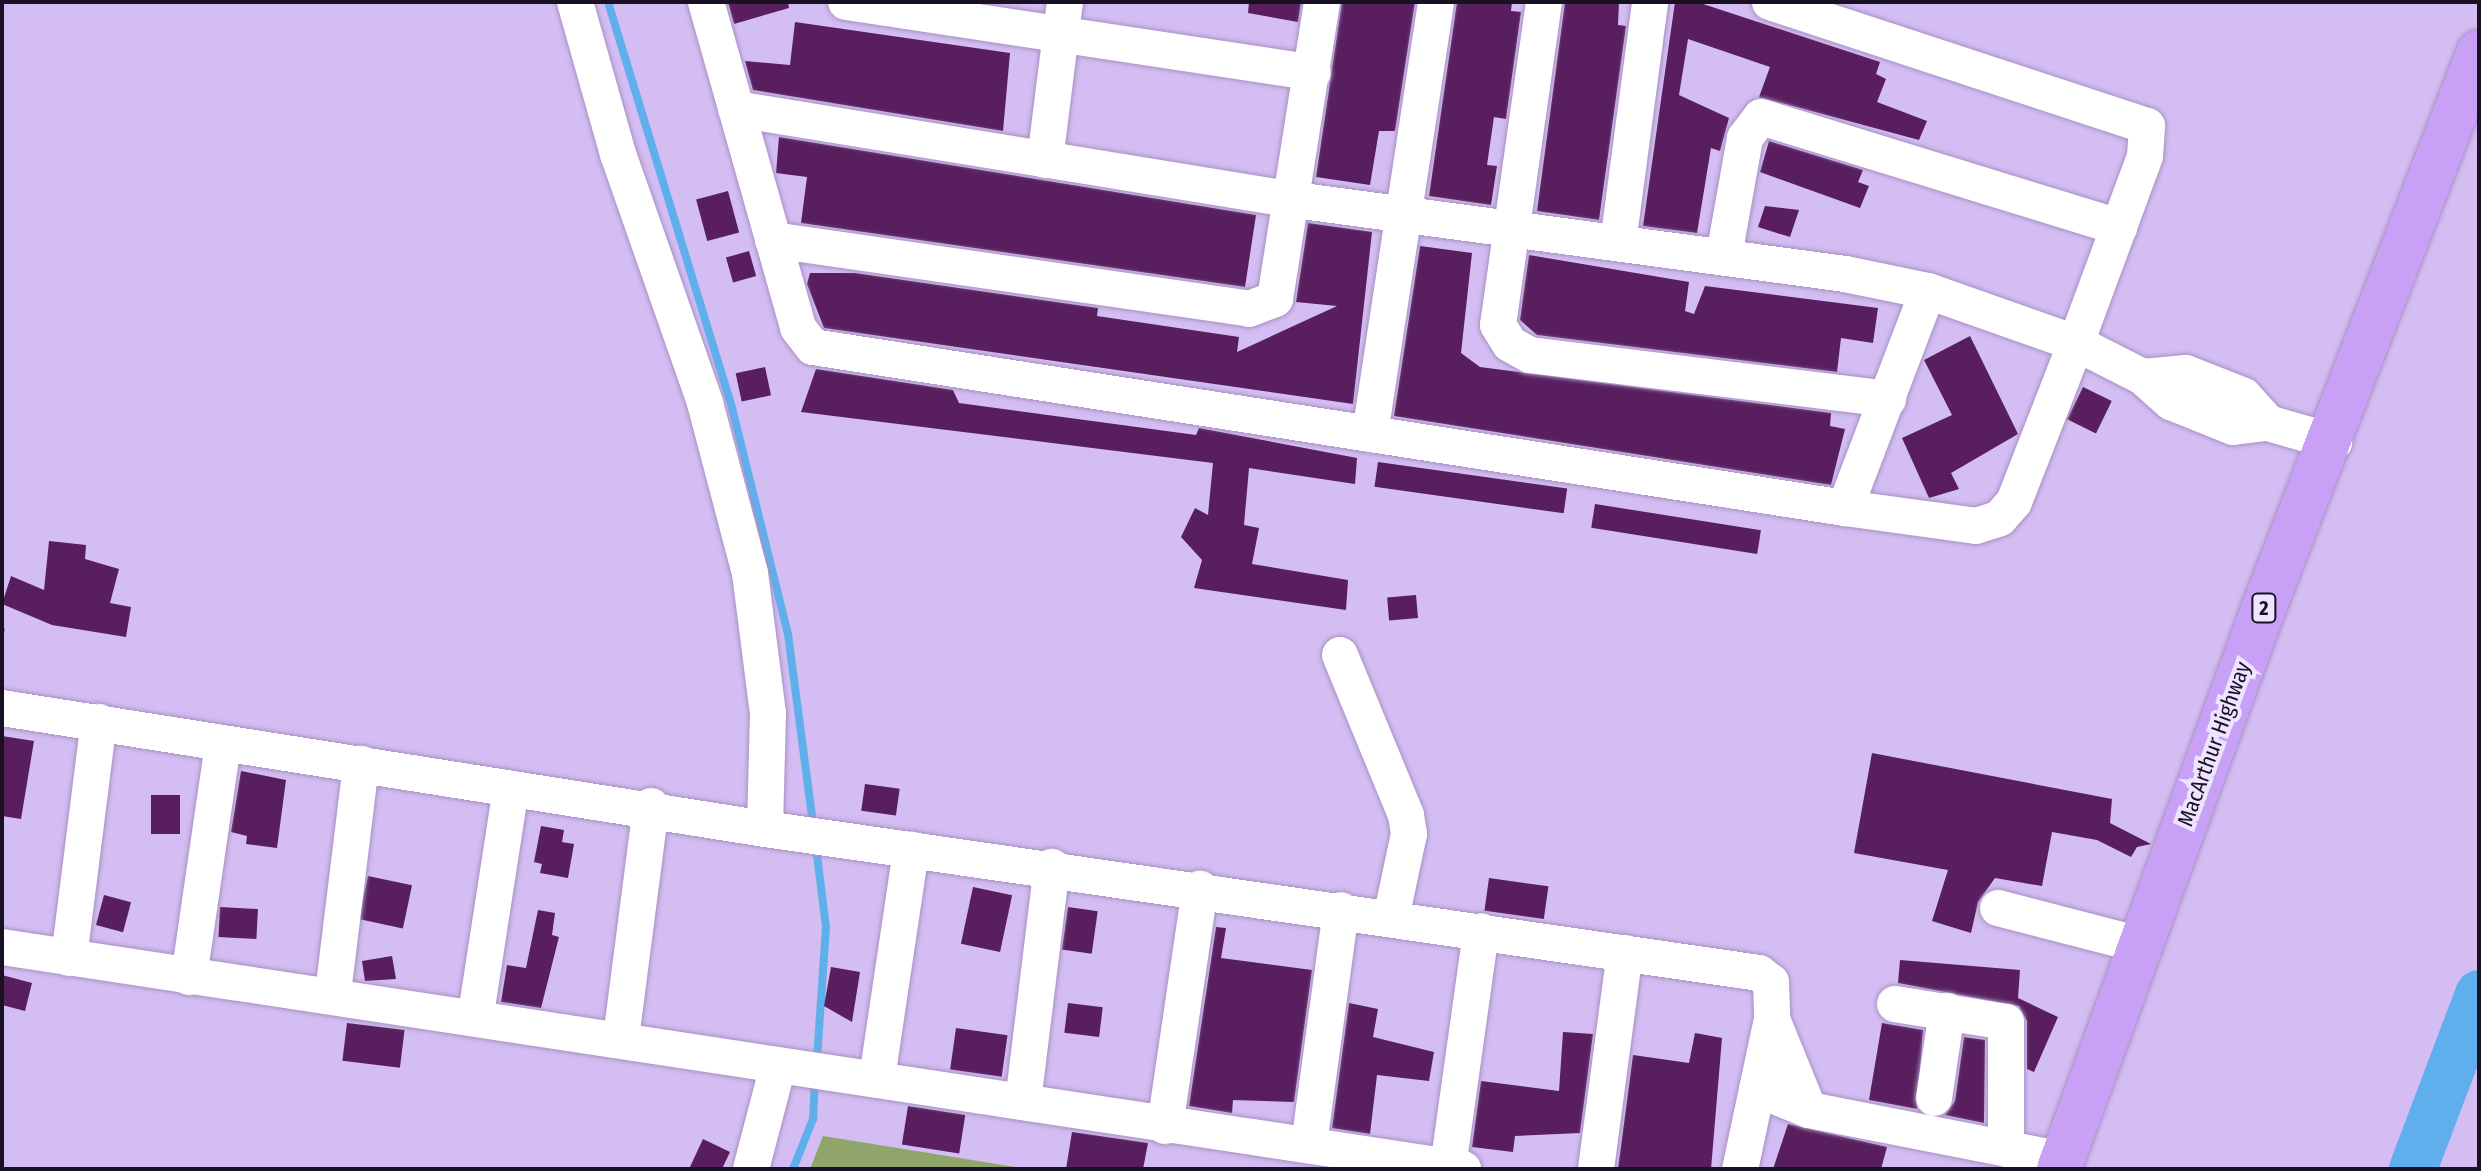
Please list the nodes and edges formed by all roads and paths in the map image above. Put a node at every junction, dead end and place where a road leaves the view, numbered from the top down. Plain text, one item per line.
1 (575, 2) edge
2 (706, 2) edge
3 (847, 2) edge
4 (1322, 2) edge
5 (1436, 2) edge
6 (1544, 2) edge
7 (1650, 2) edge
8 (1770, 2) edge
9 (954, 11) edge
10 (1062, 19) edge
11 (2479, 52) edge
12 (1313, 73) junction
13 (736, 109) junction
14 (1045, 160) junction
15 (1295, 200) junction
16 (1404, 215) junction
17 (2119, 227) junction
18 (1510, 229) junction
19 (773, 240) junction
20 (1618, 243) junction
21 (1724, 256) junction
22 (1928, 291) junction
23 (2076, 343) junction
24 (1888, 399) junction
25 (1370, 434) junction
26 (2334, 442) junction
27 (1845, 508) junction
28 (1340, 655) dead end
29 (2, 708) edge
30 (99, 722) junction
31 (223, 743) junction
32 (361, 764) junction
33 (511, 789) junction
34 (651, 806) junction
35 (765, 829) junction
36 (911, 850) junction
37 (1052, 867) junction
38 (1200, 889) junction
39 (1998, 908) dead end
40 (1341, 910) junction
41 (1391, 918) junction
42 (1481, 931) junction
43 (2141, 945) junction
44 (2, 947) edge
45 (1625, 953) junction
46 (69, 958) junction
47 (189, 977) junction
48 (333, 993) junction
49 (1895, 1004) dead end
50 (1947, 1011) junction
51 (476, 1014) junction
52 (1772, 1019) junction
53 (621, 1038) junction
54 (778, 1066) junction
55 (877, 1078) junction
56 (1757, 1089) junction
57 (1934, 1098) dead end
58 (1023, 1102) junction
59 (1809, 1110) junction
60 (1165, 1126) junction
61 (1309, 1144) junction
62 (2006, 1149) junction
63 (2061, 1164) edge
64 (1455, 1168) edge
65 (751, 1169) edge
66 (1596, 1169) edge
67 (1740, 1169) edge

1 - 35 street
2 - 13 street
3 - 9 street
4 - 12 street
5 - 16 street
6 - 18 street
7 - 20 street
8 - 17 street
9 - 10 street
10 - 12 street
10 - 14 street
11 - 26 highway, MacArthur Highway / 2
12 - 15 street
13 - 14 street
13 - 19 street
14 - 15 street
15 - 16 street
15 - 19 street
16 - 18 street
16 - 25 street
17 - 21 street
17 - 23 street
18 - 20 street
18 - 24 street
19 - 25 street
20 - 21 street
21 - 22 street
22 - 23 street
22 - 24 street
23 - 26 street
23 - 27 street
24 - 27 street
25 - 27 street
26 - 43 highway, MacArthur Highway / 2
28 - 41 street
29 - 30 street
30 - 31 street
30 - 46 street
31 - 32 street
31 - 47 street
32 - 33 street
32 - 48 street
33 - 34 street
33 - 51 street
34 - 35 street
34 - 53 street
35 - 36 street
36 - 37 street
36 - 55 street
37 - 38 street
37 - 58 street
38 - 40 street
38 - 60 street
39 - 43 street
40 - 41 street
40 - 61 street
41 - 42 street
42 - 45 street
42 - 64 street
43 - 63 highway, MacArthur Highway / 2
44 - 46 street
45 - 52 street
45 - 66 street
46 - 47 street
47 - 48 street
48 - 51 street
49 - 50 street
50 - 57 street
50 - 62 street
51 - 53 street
52 - 56 street
52 - 59 street
53 - 54 street
54 - 55 street
54 - 65 street
55 - 58 street
56 - 59 street
56 - 67 street
58 - 60 street
59 - 62 street
60 - 61 street
61 - 64 street
62 - 63 street

